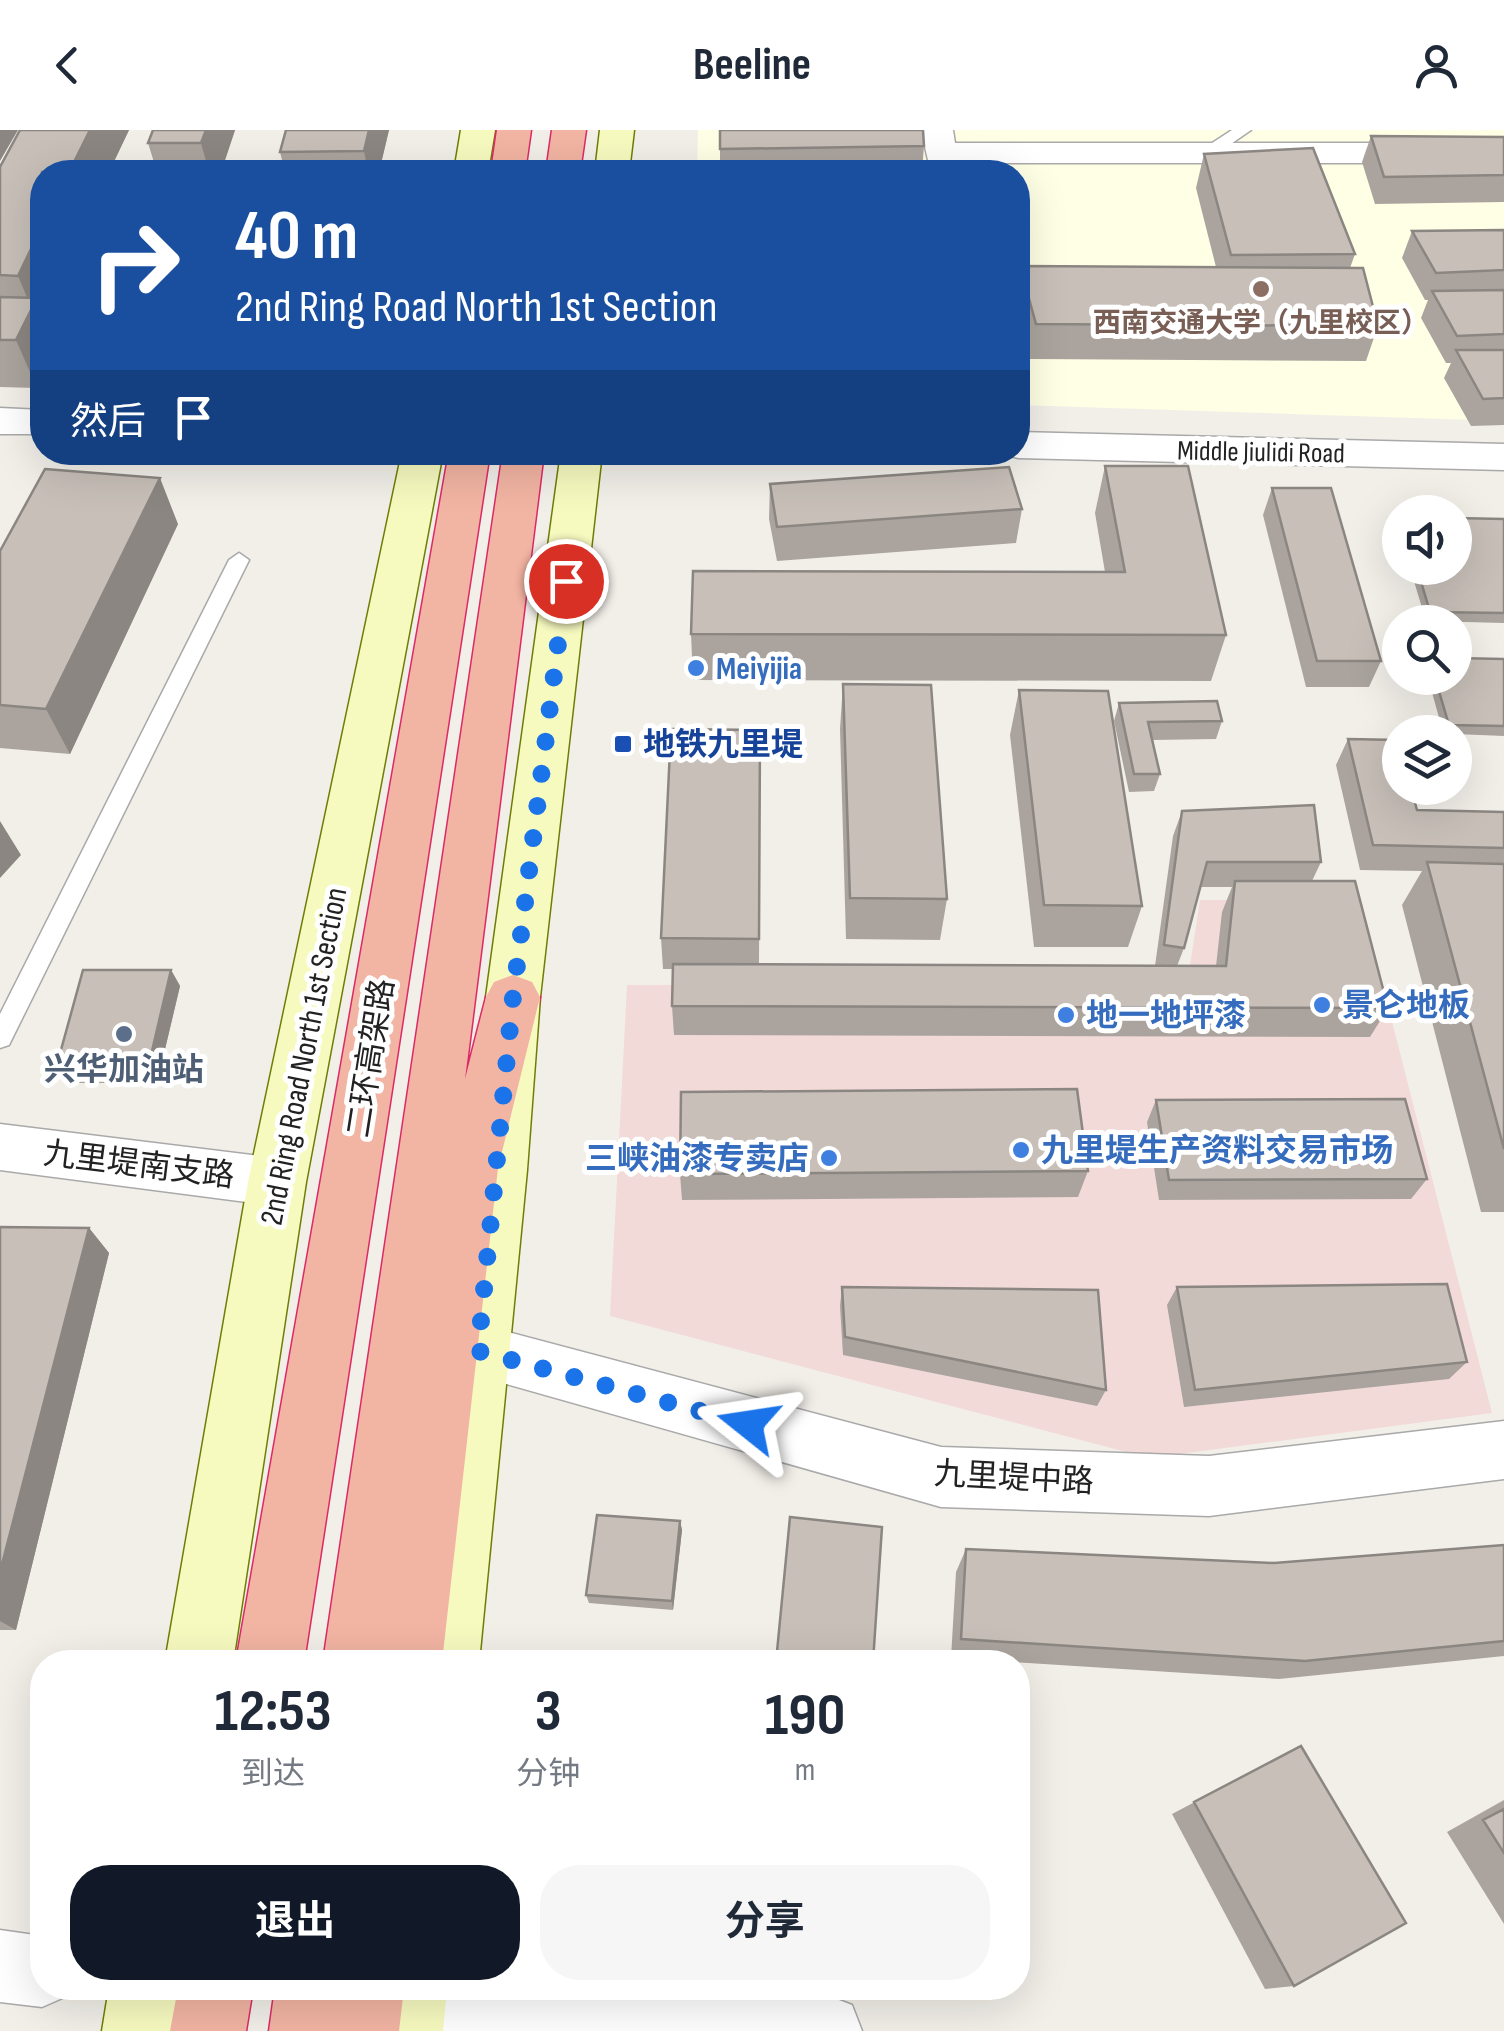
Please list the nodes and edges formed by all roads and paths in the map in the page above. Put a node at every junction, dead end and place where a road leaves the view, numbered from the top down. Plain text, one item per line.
1 (478, 130) edge
2 (514, 130) edge
3 (568, 130) edge
4 (617, 130) edge
5 (938, 130) edge
6 (1243, 130) edge
7 (1504, 153) edge
8 (1206, 154) junction
9 (473, 160) edge
10 (510, 160) edge
11 (564, 160) edge
12 (613, 160) edge
13 (0, 421) edge
14 (30, 422) edge
15 (1030, 445) edge
16 (1504, 457) edge
17 (420, 465) edge
18 (468, 465) edge
19 (522, 465) edge
20 (580, 465) edge
21 (239, 560) dead end
22 (513, 997) junction
23 (0, 1038) edge
24 (0, 1147) edge
25 (277, 1182) junction
26 (478, 1351) junction
27 (1504, 1450) edge
28 (202, 1650) edge
29 (272, 1650) edge
30 (359, 1650) edge
31 (409, 1650) edge
32 (446, 1650) edge
33 (0, 1966) edge
34 (30, 1970) edge
35 (192, 2000) edge
36 (310, 2000) edge
37 (390, 2006) edge
38 (159, 2017) edge
39 (306, 2031) edge
40 (826, 2031) edge

1 - 9 main road
2 - 10 highway
3 - 11 highway
4 - 12 main road
5 - 8 street
6 - 8 lane
7 - 8 street
13 - 14 street
15 - 16 street, Middle Jiulidi Road
17 - 25 main road, 2nd Ring Road North 1st Section
18 - 29 highway, 二环高架路
19 - 30 highway
20 - 22 main road
21 - 23 lane
22 - 26 main road
22 - 31 highway
24 - 25 street, 九里堤南支路
25 - 28 main road, 2nd Ring Road North 1st Section
26 - 27 street, 九里堤中路
26 - 32 main road
33 - 34 street
35 - 38 highway
36 - 39 highway
37 - 40 street

